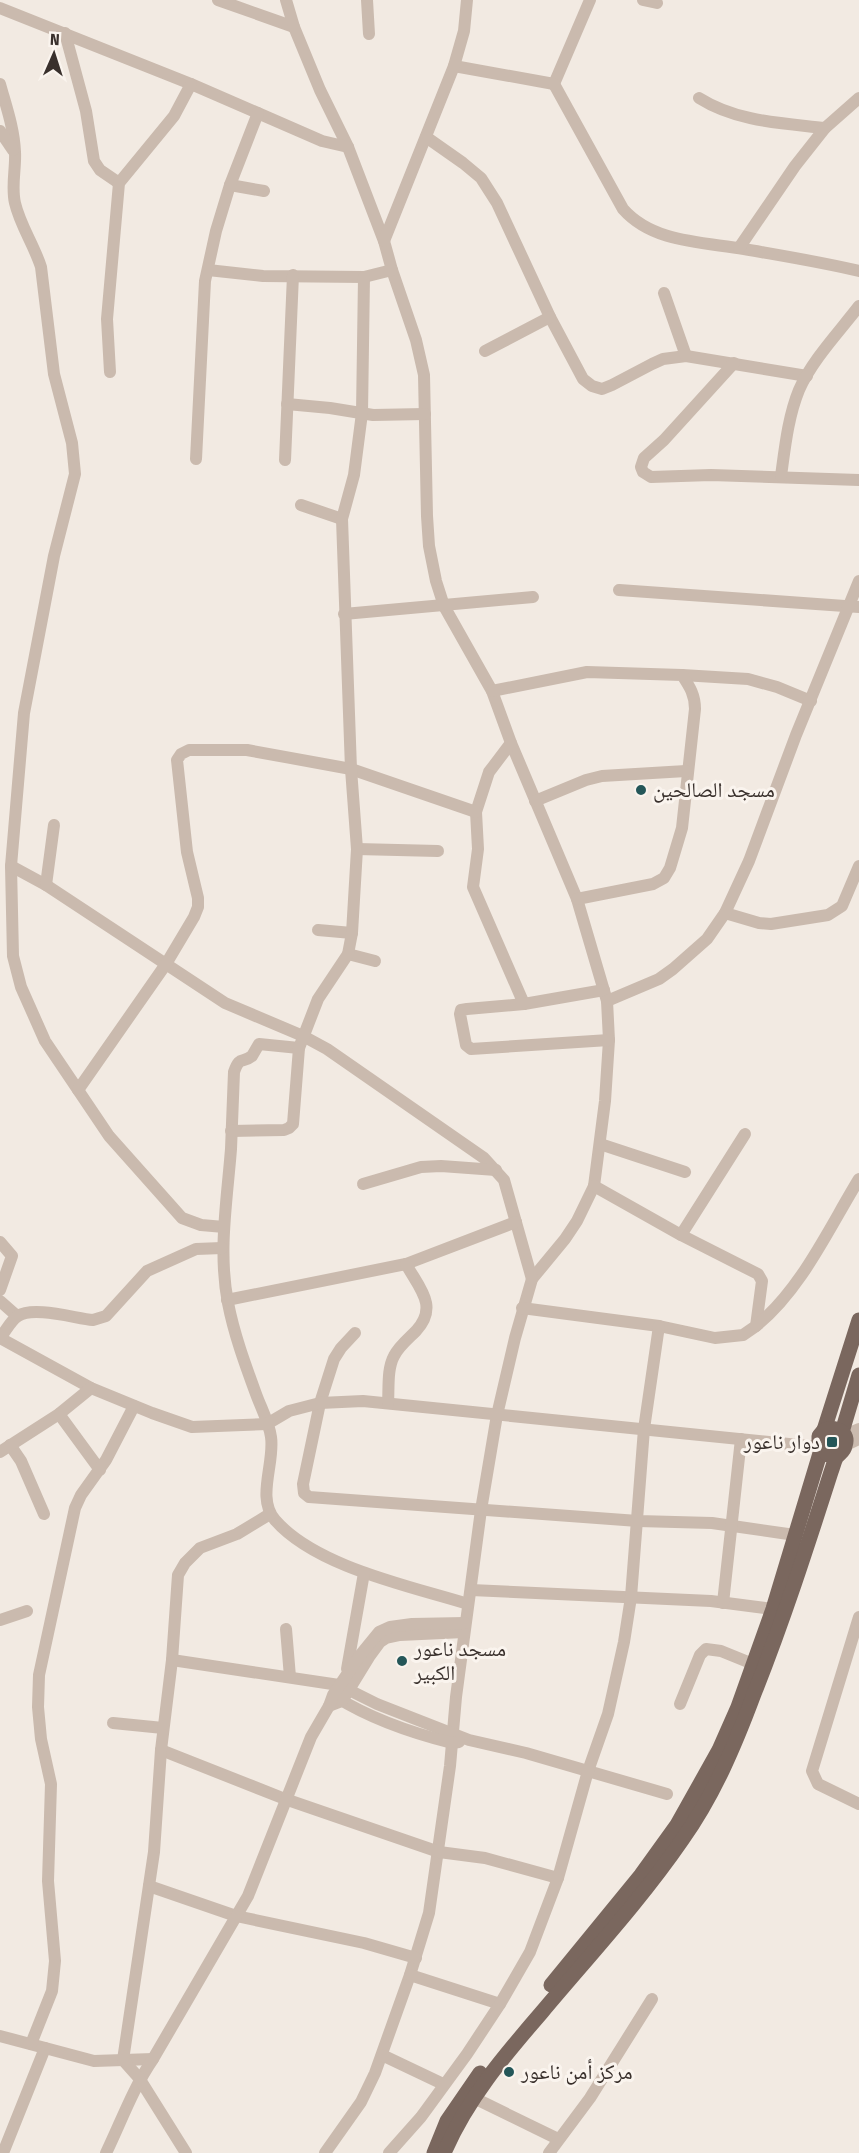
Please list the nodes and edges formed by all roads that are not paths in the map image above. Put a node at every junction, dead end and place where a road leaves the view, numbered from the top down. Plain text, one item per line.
1 (218, 0) edge
2 (286, 0) edge
3 (367, 0) edge
4 (467, 0) edge
5 (590, 0) edge
6 (643, 0) edge
7 (657, 3) dead end
8 (0, 8) edge
9 (294, 27) junction
10 (65, 33) junction
11 (369, 34) dead end
12 (454, 66) junction
13 (0, 84) edge
14 (191, 84) junction
15 (554, 84) junction
16 (699, 98) dead end
17 (859, 98) edge
18 (258, 113) junction
19 (825, 128) junction
20 (0, 131) edge
21 (426, 137) junction
22 (348, 147) junction
23 (15, 154) junction
24 (119, 183) junction
25 (230, 185) junction
26 (264, 191) dead end
27 (384, 241) junction
28 (740, 248) junction
29 (208, 270) junction
30 (392, 270) junction
31 (859, 271) edge
32 (293, 276) junction
33 (364, 278) junction
34 (663, 293) dead end
35 (859, 306) edge
36 (550, 317) junction
37 (485, 351) dead end
38 (687, 356) junction
39 (734, 363) junction
40 (110, 372) dead end
41 (807, 376) junction
42 (287, 404) junction
43 (362, 413) junction
44 (425, 414) junction
45 (196, 459) dead end
46 (285, 460) dead end
47 (781, 477) junction
48 (859, 480) edge
49 (301, 505) dead end
50 (342, 519) junction
51 (859, 581) edge
52 (619, 590) dead end
53 (533, 597) dead end
54 (444, 606) junction
55 (853, 607) edge
56 (344, 614) junction
57 (682, 675) junction
58 (492, 691) junction
59 (811, 701) junction
60 (511, 742) junction
61 (351, 769) junction
62 (686, 771) junction
63 (536, 801) junction
64 (476, 812) junction
65 (54, 825) dead end
66 (357, 849) junction
67 (438, 851) dead end
68 (10, 866) junction
69 (859, 866) edge
70 (46, 885) junction
71 (577, 899) junction
72 (725, 913) junction
73 (318, 930) dead end
74 (352, 933) junction
75 (348, 954) junction
76 (375, 961) dead end
77 (166, 964) junction
78 (606, 996) junction
79 (524, 1004) junction
80 (609, 1040) junction
81 (301, 1042) junction
82 (78, 1090) junction
83 (231, 1131) junction
84 (745, 1134) dead end
85 (600, 1144) junction
86 (496, 1170) junction
87 (685, 1172) dead end
88 (859, 1179) edge
89 (363, 1184) dead end
90 (594, 1186) junction
91 (516, 1222) junction
92 (224, 1227) junction
93 (681, 1235) junction
94 (0, 1242) edge
95 (222, 1248) junction
96 (406, 1264) junction
97 (532, 1279) junction
98 (0, 1290) edge
99 (227, 1300) junction
100 (0, 1301) edge
101 (522, 1308) junction
102 (17, 1316) junction
103 (859, 1320) edge
104 (659, 1326) junction
105 (756, 1326) junction
106 (355, 1333) dead end
107 (0, 1338) edge
108 (859, 1375) edge
109 (91, 1388) junction
110 (320, 1403) junction
111 (388, 1403) junction
112 (134, 1406) junction
113 (855, 1407) edge
114 (60, 1414) junction
115 (497, 1415) junction
116 (269, 1420) junction
117 (644, 1429) junction
118 (741, 1439) junction
119 (848, 1439) edge
120 (821, 1441) junction
121 (5, 1448) edge
122 (100, 1470) junction
123 (481, 1510) junction
124 (44, 1514) dead end
125 (270, 1514) junction
126 (638, 1521) junction
127 (731, 1527) junction
128 (795, 1535) junction
129 (364, 1573) junction
130 (471, 1590) junction
131 (631, 1597) junction
132 (723, 1603) junction
133 (468, 1604) junction
134 (773, 1610) junction
135 (27, 1611) dead end
136 (859, 1617) edge
137 (0, 1620) edge
138 (465, 1628) junction
139 (286, 1629) dead end
140 (856, 1639) edge
141 (172, 1660) junction
142 (753, 1664) junction
143 (290, 1677) junction
144 (340, 1692) junction
145 (680, 1704) dead end
146 (113, 1723) dead end
147 (163, 1728) junction
148 (452, 1738) junction
149 (161, 1750) junction
150 (588, 1770) junction
151 (667, 1794) dead end
152 (285, 1799) junction
153 (859, 1804) edge
154 (439, 1852) junction
155 (558, 1878) junction
156 (149, 1886) junction
157 (236, 1916) junction
158 (416, 1958) junction
159 (410, 1975) junction
160 (652, 1999) dead end
161 (500, 2004) junction
162 (0, 2036) edge
163 (31, 2044) junction
164 (45, 2048) junction
165 (382, 2055) junction
166 (153, 2059) junction
167 (123, 2060) junction
168 (139, 2078) junction
169 (443, 2084) junction
170 (470, 2095) junction
171 (558, 2139) junction
172 (3, 2153) edge
173 (106, 2153) edge
174 (186, 2153) edge
175 (325, 2153) edge
176 (389, 2153) edge
177 (434, 2153) edge
178 (444, 2153) edge
179 (549, 2153) edge

1 - 9 street
2 - 9 street
3 - 11 street
4 - 12 street
5 - 15 street
6 - 7 street
8 - 10 street
9 - 22 street
10 - 14 street
10 - 24 street
12 - 15 street
12 - 21 street
13 - 23 street
14 - 18 street
14 - 24 street
15 - 28 street
16 - 19 street
17 - 19 street
18 - 22 street
18 - 25 street
19 - 28 street
20 - 23 street
21 - 27 street
21 - 36 street
22 - 27 street
23 - 68 street
24 - 40 street
25 - 26 street
25 - 29 street
27 - 30 street
28 - 31 street
29 - 32 street
29 - 45 street
30 - 33 street
30 - 44 street
32 - 33 street
32 - 42 street
33 - 43 street
34 - 38 street
35 - 41 street
36 - 37 street
36 - 38 street
38 - 39 street
39 - 41 street
39 - 47 street
41 - 47 street
42 - 43 street
42 - 46 street
43 - 44 street
43 - 50 street
44 - 54 street
47 - 48 street
49 - 50 street
50 - 56 street
51 - 55 street
52 - 55 street
53 - 54 street
54 - 56 street
54 - 58 street
55 - 59 street
56 - 61 street
57 - 58 street
57 - 59 street
57 - 62 street
58 - 60 street
59 - 72 street
60 - 63 street
60 - 64 street
61 - 64 street
61 - 66 street
61 - 77 street
62 - 63 street
62 - 71 street
63 - 71 street
64 - 79 street
65 - 70 street
66 - 67 street
66 - 74 street
68 - 70 street
68 - 82 street
69 - 72 street
70 - 77 street
71 - 78 street
72 - 78 street
73 - 74 street
74 - 75 street
75 - 76 street
75 - 81 street
77 - 81 street
77 - 82 street
78 - 79 street
78 - 80 street
79 - 80 street
80 - 85 street
81 - 83 street
81 - 83 street
81 - 86 street
82 - 92 street
83 - 92 street
84 - 93 street
85 - 87 street
85 - 90 street
86 - 89 street
86 - 91 street
88 - 105 street
90 - 93 street
90 - 97 street
91 - 96 street
91 - 97 street
92 - 95 street
93 - 105 street
94 - 98 street
95 - 99 street
95 - 102 street
96 - 99 street
96 - 111 street
97 - 101 street
99 - 116 street
100 - 102 street
101 - 104 street
101 - 115 street
102 - 107 street
103 - 120 main road
104 - 105 street
104 - 117 street
106 - 110 street
107 - 109 street
108 - 113 main road
109 - 112 street
109 - 114 street
110 - 111 street
110 - 116 street
110 - 123 street
111 - 115 street
112 - 116 street
112 - 122 street
113 - 119 main road
114 - 121 street
114 - 122 street
115 - 117 street
115 - 123 street
116 - 125 street
117 - 118 street
117 - 126 street
118 - 120 street
118 - 127 street
119 - 120 main road
119 - 120 main road
119 - 170 main road
120 - 128 main road
121 - 124 street
122 - 163 street
123 - 126 street
123 - 130 street
125 - 129 street
125 - 141 street
126 - 127 street
126 - 131 street
127 - 128 street
127 - 132 street
128 - 134 main road
129 - 133 street
129 - 144 street
130 - 131 street
130 - 133 street
131 - 132 street
131 - 150 street
132 - 134 street
133 - 138 street
134 - 142 main road
135 - 137 street
136 - 140 street
138 - 144 street
138 - 148 street
139 - 143 street
140 - 153 street
141 - 143 street
141 - 147 street
142 - 145 street
142 - 170 main road
143 - 144 street
144 - 148 street
144 - 152 street
146 - 147 street
147 - 149 street
148 - 150 street
148 - 154 street
149 - 152 street
149 - 156 street
150 - 151 street
150 - 155 street
152 - 154 street
152 - 157 street
154 - 155 street
154 - 158 street
155 - 161 street
156 - 157 street
156 - 167 street
157 - 158 street
157 - 166 street
158 - 159 street
159 - 161 street
159 - 165 street
160 - 171 street
161 - 169 street
162 - 163 street
163 - 164 street
164 - 167 street
164 - 172 street
165 - 169 street
165 - 175 street
166 - 167 street
166 - 168 street
167 - 168 street
168 - 173 street
168 - 174 street
169 - 176 street
170 - 171 street
170 - 177 main road
170 - 178 main road
171 - 179 street

